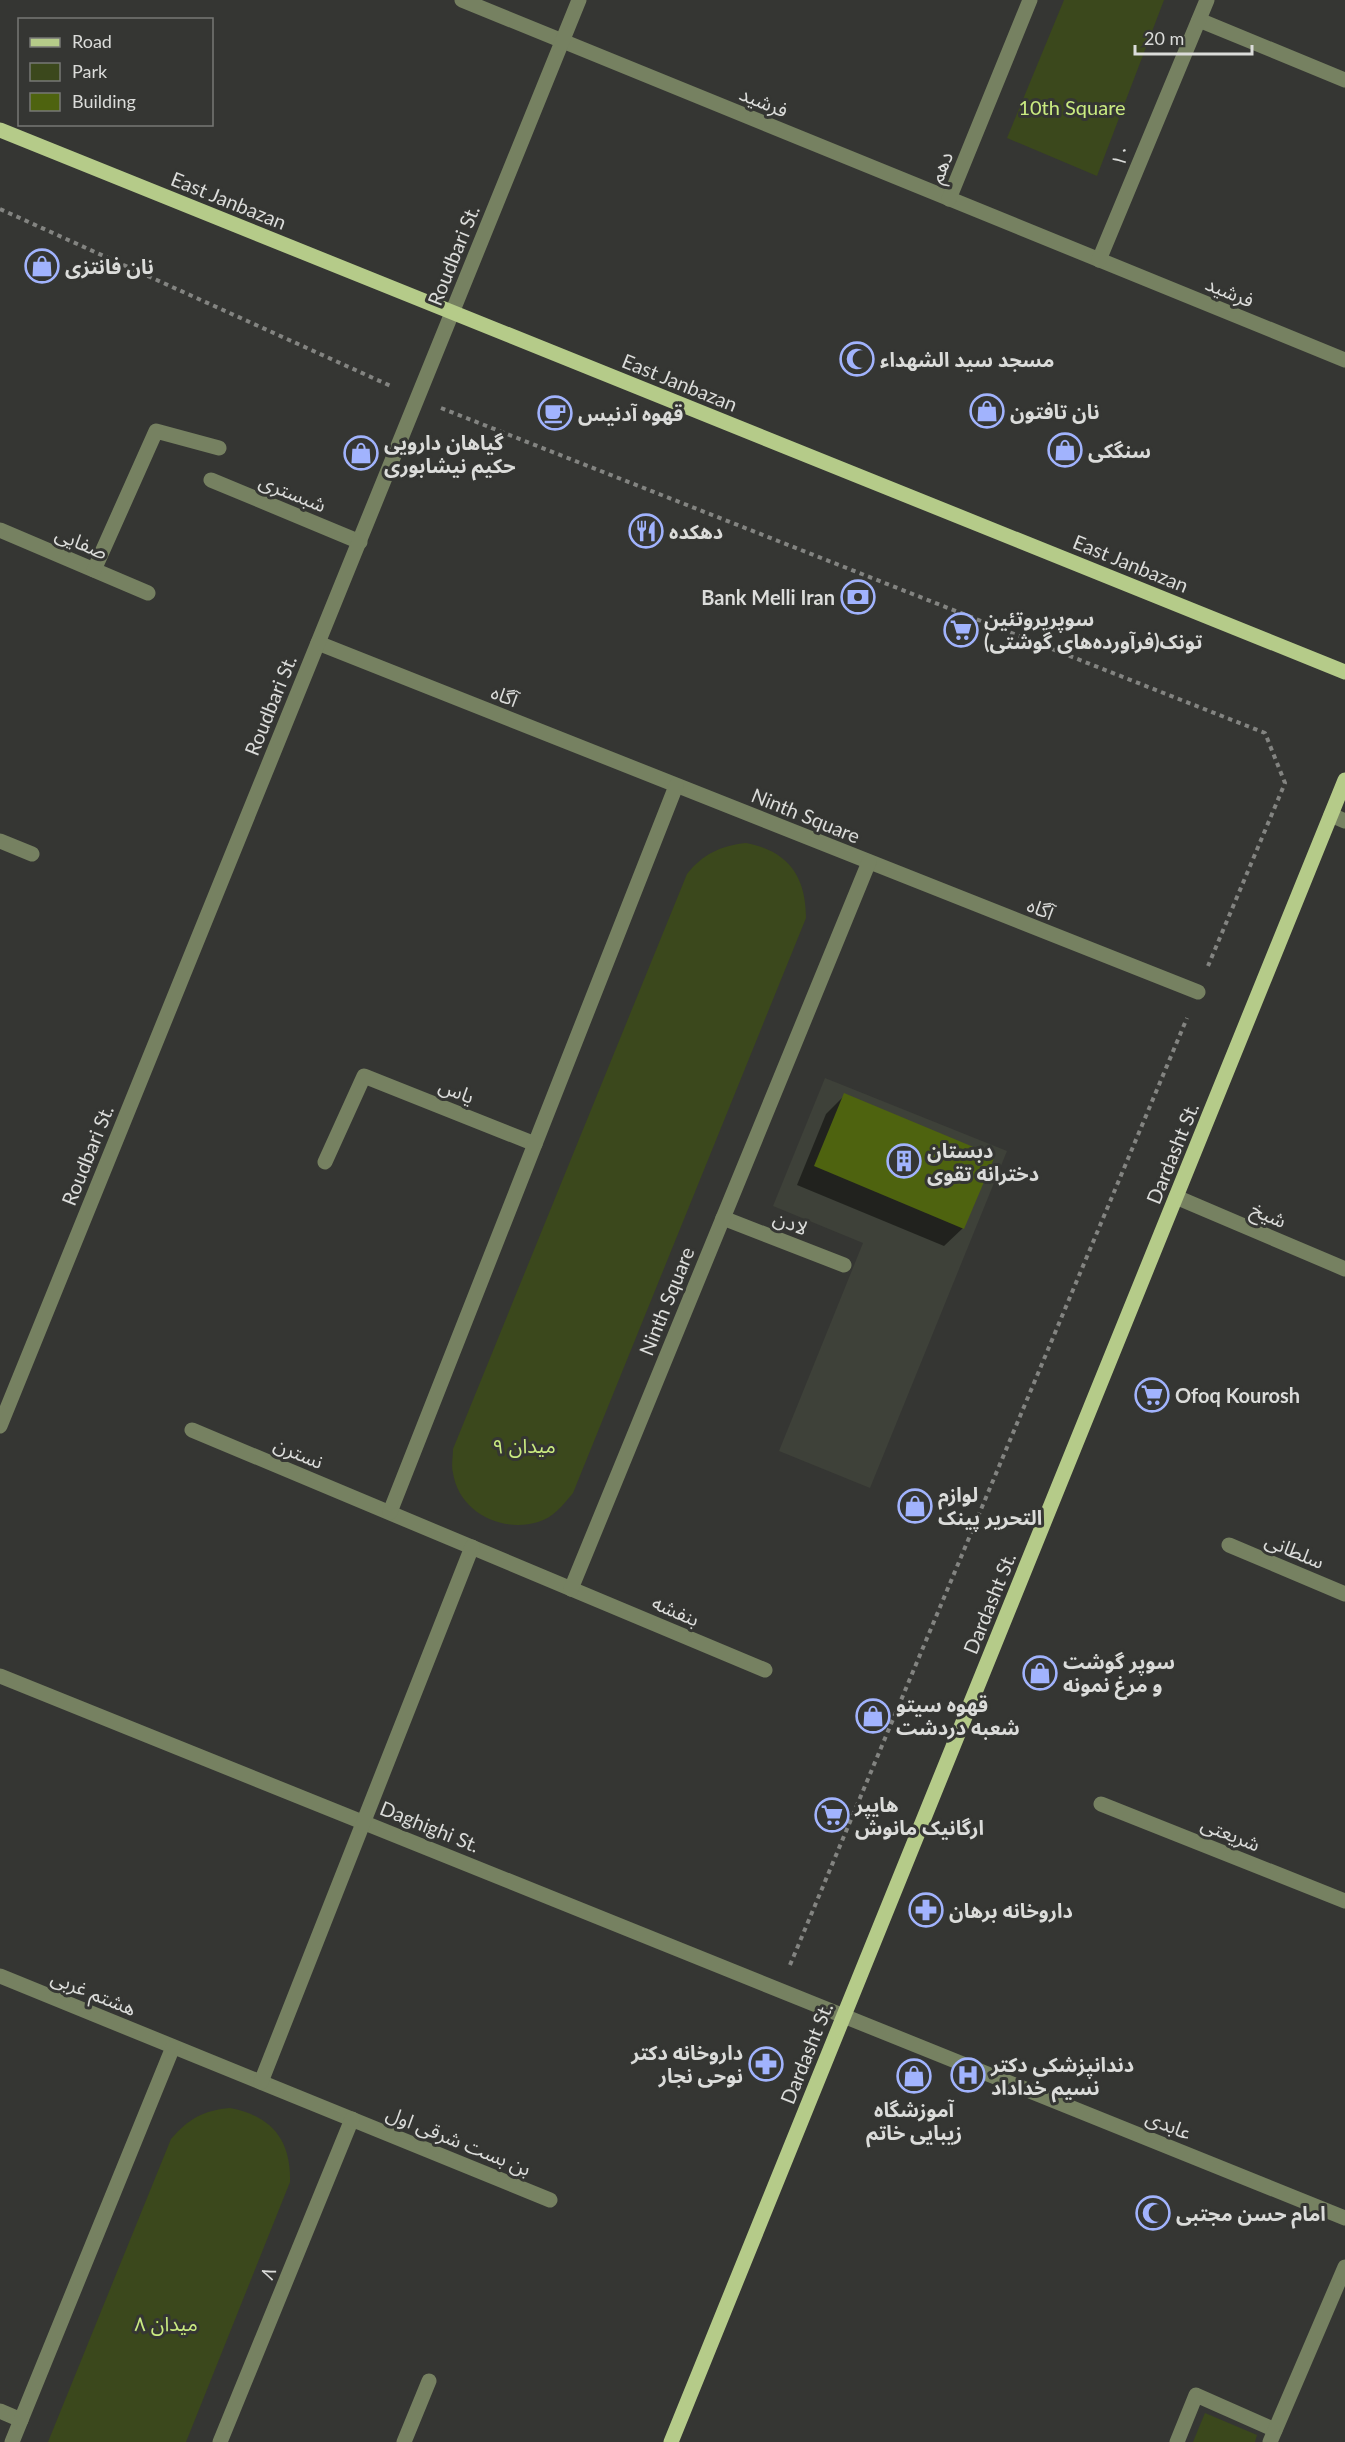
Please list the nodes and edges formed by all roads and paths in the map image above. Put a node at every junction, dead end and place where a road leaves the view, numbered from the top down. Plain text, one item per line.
1 (462, 0) edge
2 (579, 0) edge
3 (1030, 0) edge
4 (1207, 0) edge
5 (1198, 20) junction
6 (563, 41) junction
7 (1345, 80) edge
8 (0, 130) edge
9 (949, 199) junction
10 (0, 209) edge
11 (1099, 260) junction
12 (452, 314) junction
13 (1345, 360) edge
14 (418, 399) junction
15 (219, 448) dead end
16 (211, 480) dead end
17 (0, 530) edge
18 (360, 542) junction
19 (94, 570) junction
20 (148, 593) dead end
21 (318, 643) junction
22 (1345, 672) edge
23 (1345, 780) edge
24 (676, 786) junction
25 (1338, 818) edge
26 (0, 841) edge
27 (32, 854) dead end
28 (869, 862) junction
29 (1198, 992) junction
30 (535, 1144) junction
31 (325, 1162) dead end
32 (1176, 1197) junction
33 (723, 1218) junction
34 (844, 1265) dead end
35 (1345, 1269) edge
36 (0, 1426) edge
37 (192, 1430) dead end
38 (390, 1512) junction
39 (1229, 1545) dead end
40 (472, 1547) junction
41 (571, 1588) junction
42 (1345, 1594) edge
43 (765, 1670) dead end
44 (0, 1676) edge
45 (1101, 1804) dead end
46 (364, 1822) junction
47 (1345, 1901) edge
48 (0, 1976) edge
49 (780, 1989) junction
50 (844, 2015) junction
51 (173, 2047) junction
52 (261, 2082) junction
53 (352, 2119) junction
54 (550, 2200) dead end
55 (1345, 2218) edge
56 (1345, 2267) edge
57 (429, 2380) dead end
58 (0, 2411) edge
59 (21, 2420) junction
60 (1272, 2436) edge
61 (12, 2442) edge
62 (220, 2442) edge
63 (404, 2442) edge
64 (671, 2442) edge
65 (1177, 2442) edge

1 - 6 street, فرشید
2 - 6 street, Roudbari St.
3 - 9 street, دهم
4 - 5 street, ۱۰
5 - 7 street
5 - 11 street, ۱۰
6 - 9 street, فرشید
6 - 12 street, Roudbari St.
8 - 12 main road, East Janbazan
9 - 11 street, دهم
10 - 14 path
11 - 13 street, فرشید
12 - 14 street, Roudbari St.
12 - 22 main road, East Janbazan
14 - 18 street, Roudbari St.
14 - 29 path
15 - 19 street
16 - 18 street, شبستری
17 - 19 street, صفایی
18 - 21 street, Roudbari St.
19 - 20 street, صفایی
21 - 24 street, آگاه
21 - 36 street, Roudbari St.
23 - 25 main road, Dardasht St.
24 - 28 street, Ninth Square
24 - 30 street
25 - 32 main road, Dardasht St.
26 - 27 street
28 - 29 street, آگاه
28 - 33 street, Ninth Square
29 - 49 path
30 - 31 street, یاس
30 - 38 street
32 - 35 street, شیخ
32 - 50 main road, Dardasht St.
33 - 34 street, لادن
33 - 41 street, Ninth Square
37 - 38 street, نسترن
38 - 40 street
39 - 42 street, سلطانی
40 - 41 street
40 - 46 street
41 - 43 street, بنفشه
44 - 46 street, Daghighi St.
45 - 47 street, شریعتی
46 - 49 street, Daghighi St.
46 - 52 street
48 - 51 street, هشتم غربی
49 - 50 street, Daghighi St.
50 - 55 street, عابدی
50 - 64 main road, Dardasht St.
51 - 52 street, هشتم غربی
51 - 59 street
52 - 53 street, بن بست شرقی اول
53 - 54 street, بن بست شرقی اول
53 - 62 street, ۸
56 - 60 street
57 - 63 street
58 - 59 street
59 - 61 street
60 - 65 street

